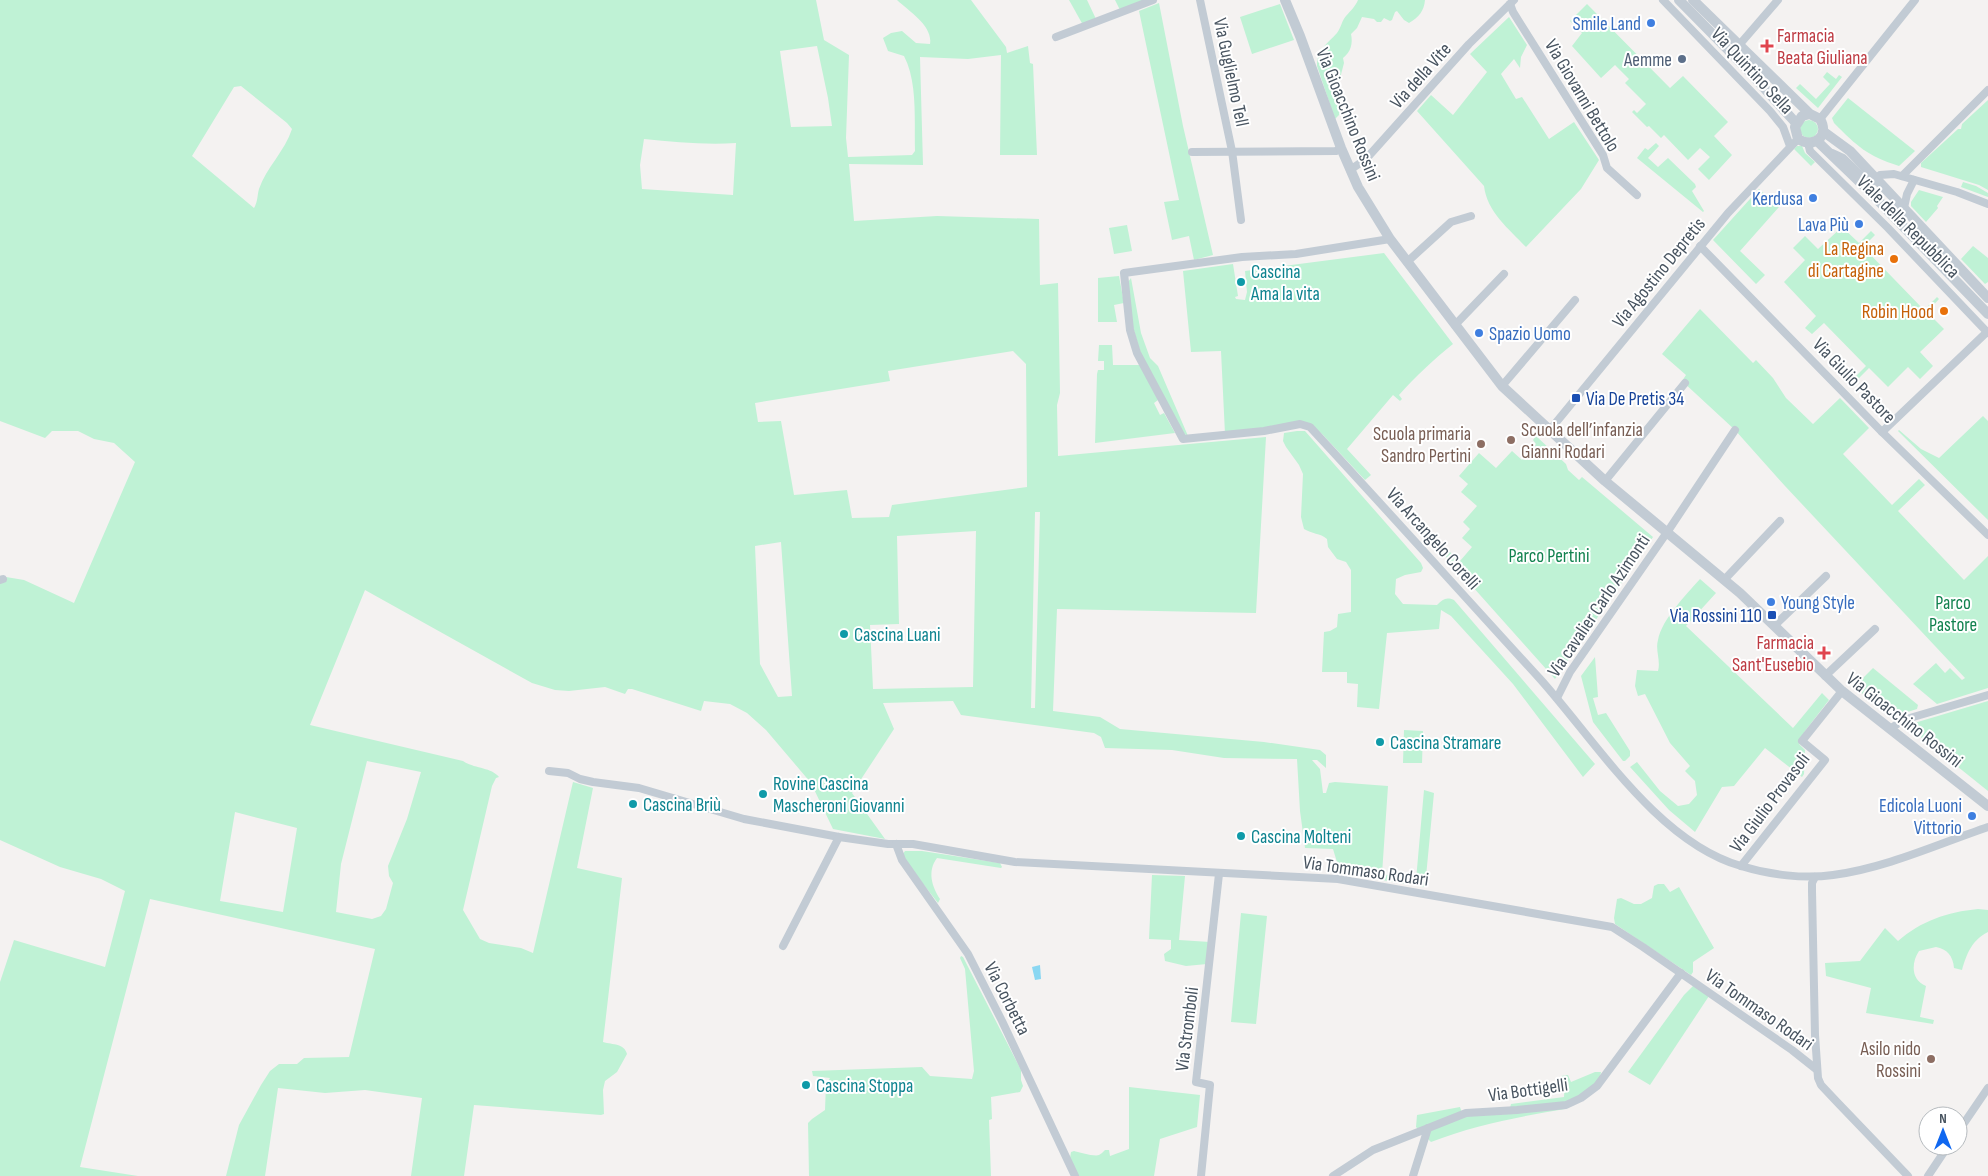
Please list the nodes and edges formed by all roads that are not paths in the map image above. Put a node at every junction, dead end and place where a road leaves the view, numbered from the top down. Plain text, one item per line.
1 (1153, 0) edge
2 (1200, 0) edge
3 (1284, 0) edge
4 (1663, 0) edge
5 (1679, 0) edge
6 (1693, 0) edge
7 (1778, 0) edge
8 (1915, 0) edge
9 (1512, 2) edge
10 (1056, 37) dead end
11 (1740, 44) junction
12 (1988, 90) edge
13 (1815, 116) junction
14 (1796, 123) junction
15 (1824, 132) junction
16 (1794, 142) junction
17 (1813, 142) junction
18 (1341, 148) junction
19 (1232, 151) junction
20 (1192, 152) dead end
21 (1830, 152) junction
22 (1350, 170) junction
23 (1902, 176) junction
24 (1876, 179) junction
25 (1914, 180) junction
26 (1869, 191) joint
27 (1636, 195) dead end
28 (1988, 204) edge
29 (1904, 208) junction
30 (1471, 216) dead end
31 (1241, 220) dead end
32 (1390, 240) junction
33 (1700, 246) junction
34 (1407, 262) junction
35 (1504, 274) dead end
36 (1988, 298) edge
37 (1575, 300) dead end
38 (1988, 314) edge
39 (1456, 325) junction
40 (1988, 332) edge
41 (1685, 383) dead end
42 (1502, 386) junction
43 (1735, 430) dead end
44 (1549, 431) junction
45 (1882, 432) junction
46 (1605, 481) junction
47 (1780, 521) dead end
48 (1667, 532) junction
49 (1988, 535) edge
50 (1826, 576) dead end
51 (1724, 580) junction
52 (1774, 626) junction
53 (1875, 629) dead end
54 (1825, 676) junction
55 (1842, 691) junction
56 (1988, 695) edge
57 (1556, 698) junction
58 (1890, 729) junction
59 (549, 771) dead end
60 (1988, 806) edge
61 (1988, 827) edge
62 (839, 837) junction
63 (896, 844) junction
64 (1741, 866) junction
65 (1219, 874) junction
66 (1815, 877) junction
67 (783, 946) dead end
68 (1681, 973) junction
69 (1816, 1069) junction
70 (1988, 1088) edge
71 (1968, 1117) edge
72 (1428, 1128) junction
73 (1941, 1156) edge
74 (1075, 1176) edge
75 (1201, 1176) edge
76 (1332, 1176) edge
77 (1413, 1176) edge
78 (1908, 1176) edge
79 (1928, 1176) edge

1 - 10 street
2 - 19 street, Via Guglielmo Tell
3 - 18 street, Via Gioacchino Rossini
4 - 16 street, Via Quintino Sella
5 - 14 street, Via Quintino Sella
6 - 11 street, Via Quintino Sella
7 - 11 street
8 - 13 street
9 - 22 street, Via della Vite
9 - 27 street, Via Giovanni Bettolo
11 - 13 street, Via Quintino Sella
12 - 23 street
13 - 14 street, Via Quintino Sella
13 - 15 street, Via Quintino Sella
14 - 16 street, Via Quintino Sella
15 - 17 street
15 - 24 street
16 - 17 street, Via Quintino Sella
16 - 33 street, Via Agostino Depretis
17 - 21 street, Via Quintino Sella
17 - 40 street, Viale della Repubblica
18 - 19 street, Via Guglielmo Tell
18 - 22 street, Via Gioacchino Rossini
19 - 20 street, Via Guglielmo Tell
19 - 31 street, Via Guglielmo Tell
21 - 24 street, Viale della Repubblica
21 - 26 street, Via Quintino Sella
22 - 32 street, Via Gioacchino Rossini
23 - 24 street
23 - 25 street
24 - 29 street, Viale della Repubblica
25 - 28 street
25 - 29 street
26 - 38 street, Viale della Repubblica
29 - 36 street, Viale della Repubblica
30 - 34 street
32 - 34 street, Via Gioacchino Rossini
32 - 57 street, Via Arcangelo Corelli
33 - 44 street, Via Agostino Depretis
33 - 45 street, Via Giulio Pastore
34 - 39 street, Via Gioacchino Rossini
35 - 39 street
37 - 42 street
39 - 42 street, Via Gioacchino Rossini
40 - 45 street
41 - 46 street
42 - 44 street, Via Gioacchino Rossini
43 - 48 street
44 - 46 street, Via Gioacchino Rossini
45 - 49 street, Via Giulio Pastore
46 - 48 street, Via Gioacchino Rossini
47 - 51 street
48 - 51 street, Via Gioacchino Rossini
48 - 57 street, Via cavalier Carlo Azimonti
50 - 52 street
51 - 52 street, Via Gioacchino Rossini
52 - 54 street, Via Gioacchino Rossini
53 - 54 street, Via Gioacchino Rossini
54 - 55 street, Via Gioacchino Rossini
55 - 58 street, Via Gioacchino Rossini
55 - 64 street, Via Giulio Provasoli
56 - 58 street
57 - 64 street, Via cavalier Carlo Azimonti
58 - 60 street, Via Gioacchino Rossini
59 - 62 street, Via Tommaso Rodari
61 - 66 street, Via cavalier Carlo Azimonti
62 - 63 street, Via Tommaso Rodari
62 - 67 street
63 - 65 street, Via Tommaso Rodari
63 - 74 street, Via Corbetta
64 - 66 street, Via cavalier Carlo Azimonti
65 - 68 street, Via Tommaso Rodari
65 - 75 street, Via Stromboli
66 - 69 street
68 - 69 street, Via Tommaso Rodari
68 - 72 street, Via Bottigelli
69 - 78 street, Via Tommaso Rodari
70 - 71 street
72 - 76 street, Via Bottigelli
72 - 77 street
73 - 79 street

